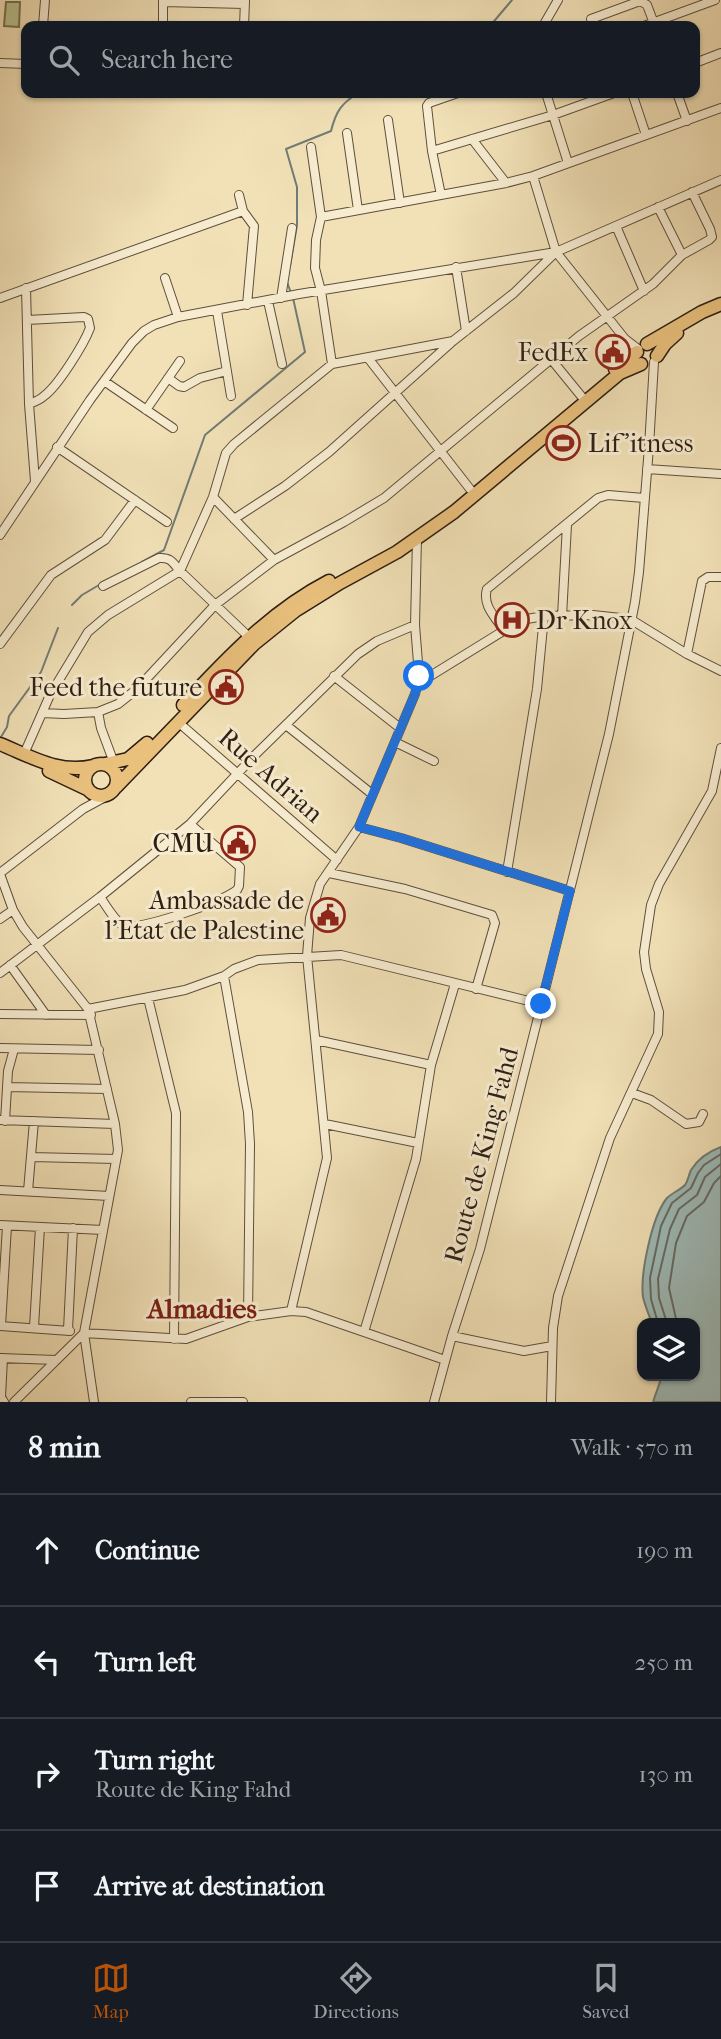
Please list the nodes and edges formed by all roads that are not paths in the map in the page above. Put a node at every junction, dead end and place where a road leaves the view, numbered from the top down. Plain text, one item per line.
1 (45, 0) edge
2 (558, 0) edge
3 (639, 0) edge
4 (683, 0) edge
5 (715, 0) edge
6 (163, 1) edge
7 (245, 2) edge
8 (688, 11) junction
9 (591, 19) dead end
10 (43, 21) edge
11 (163, 21) edge
12 (244, 21) edge
13 (546, 21) edge
14 (653, 21) edge
15 (664, 21) edge
16 (721, 53) edge
17 (700, 61) edge
18 (0, 62) edge
19 (21, 64) edge
20 (445, 98) edge
21 (548, 98) edge
22 (600, 98) edge
23 (634, 98) edge
24 (679, 98) edge
25 (720, 109) edge
26 (553, 115) junction
27 (388, 120) dead end
28 (687, 121) junction
29 (347, 133) dead end
30 (646, 135) junction
31 (472, 139) junction
32 (311, 147) dead end
33 (432, 151) junction
34 (568, 163) junction
35 (533, 176) junction
36 (721, 180) edge
37 (506, 183) junction
38 (692, 192) junction
39 (239, 195) dead end
40 (441, 195) junction
41 (400, 203) junction
42 (659, 207) junction
43 (358, 210) junction
44 (243, 211) junction
45 (321, 217) junction
46 (616, 226) junction
47 (292, 228) dead end
48 (556, 252) junction
49 (682, 255) junction
50 (456, 267) junction
51 (165, 278) dead end
52 (26, 288) junction
53 (321, 291) junction
54 (644, 291) junction
55 (0, 298) edge
56 (282, 298) junction
57 (268, 301) junction
58 (721, 304) edge
59 (247, 306) junction
60 (217, 311) junction
61 (721, 311) edge
62 (608, 316) junction
63 (178, 317) junction
64 (27, 320) junction
65 (466, 331) junction
66 (453, 341) junction
67 (645, 356) junction
68 (368, 358) junction
69 (551, 359) junction
70 (180, 361) dead end
71 (282, 364) dead end
72 (332, 364) junction
73 (227, 371) junction
74 (168, 378) junction
75 (104, 381) junction
76 (396, 394) junction
77 (231, 396) dead end
78 (582, 397) junction
79 (29, 404) junction
80 (146, 410) junction
81 (173, 428) dead end
82 (57, 447) junction
83 (440, 453) junction
84 (647, 469) junction
85 (721, 474) edge
86 (35, 482) junction
87 (470, 489) junction
88 (213, 498) junction
89 (644, 498) junction
90 (135, 500) junction
91 (233, 519) junction
92 (167, 522) dead end
93 (567, 525) junction
94 (0, 535) edge
95 (417, 538) junction
96 (397, 552) junction
97 (274, 560) junction
98 (416, 566) junction
99 (180, 571) junction
100 (721, 577) edge
101 (103, 586) dead end
102 (215, 605) junction
103 (544, 616) junction
104 (562, 616) junction
105 (631, 619) junction
106 (415, 625) junction
107 (504, 630) junction
108 (249, 637) junction
109 (0, 644) edge
110 (687, 654) junction
111 (721, 671) edge
112 (334, 676) junction
113 (422, 678) junction
114 (98, 712) junction
115 (42, 713) junction
116 (178, 722) junction
117 (286, 725) junction
118 (400, 728) junction
119 (395, 741) junction
120 (0, 744) edge
121 (721, 748) edge
122 (0, 751) edge
123 (24, 754) junction
124 (434, 761) dead end
125 (104, 764) junction
126 (237, 775) junction
127 (87, 790) junction
128 (111, 792) junction
129 (372, 794) junction
130 (83, 809) junction
131 (190, 824) junction
132 (359, 827) junction
133 (337, 860) junction
134 (507, 872) junction
135 (329, 873) junction
136 (0, 874) edge
137 (570, 891) junction
138 (100, 897) junction
139 (13, 909) junction
140 (0, 919) edge
141 (37, 944) junction
142 (307, 952) junction
143 (10, 965) junction
144 (0, 973) edge
145 (224, 976) junction
146 (455, 984) junction
147 (476, 989) junction
148 (149, 998) junction
149 (541, 1004) junction
150 (90, 1012) junction
151 (0, 1014) edge
152 (46, 1015) junction
153 (316, 1040) junction
154 (0, 1048) edge
155 (14, 1049) junction
156 (99, 1050) junction
157 (431, 1065) junction
158 (7, 1087) junction
159 (107, 1089) junction
160 (632, 1093) junction
161 (703, 1115) dead end
162 (2, 1120) edge
163 (34, 1121) junction
164 (116, 1124) junction
165 (325, 1124) junction
166 (418, 1143) junction
167 (31, 1157) junction
168 (116, 1158) junction
169 (0, 1189) edge
170 (28, 1191) junction
171 (109, 1196) junction
172 (4, 1225) edge
173 (40, 1227) junction
174 (73, 1228) junction
175 (103, 1230) junction
176 (291, 1311) junction
177 (248, 1317) junction
178 (1, 1326) edge
179 (34, 1327) junction
180 (68, 1330) junction
181 (364, 1332) junction
182 (82, 1334) junction
183 (452, 1336) junction
184 (174, 1339) junction
185 (552, 1346) junction
186 (1, 1358) edge
187 (56, 1360) junction
188 (445, 1360) junction
189 (4, 1402) edge
190 (14, 1402) edge
191 (94, 1402) edge
192 (191, 1402) edge
193 (243, 1402) edge
194 (434, 1402) edge
195 (551, 1402) edge

1 - 10 street
2 - 13 street
3 - 9 street
3 - 14 street
4 - 8 street
5 - 8 street
6 - 7 street
6 - 11 street
7 - 12 street
8 - 15 street
16 - 17 street
18 - 19 street
20 - 33 street
21 - 26 street
22 - 26 street
23 - 30 street
24 - 28 street
25 - 28 street
26 - 31 street
26 - 34 street
27 - 41 street
28 - 30 street
29 - 43 street
30 - 34 street
31 - 33 street
31 - 37 street
32 - 45 street
33 - 40 street
34 - 35 street
35 - 37 street
35 - 48 street
36 - 38 street
37 - 40 street
38 - 42 street
38 - 49 street
39 - 44 street
40 - 41 street
41 - 43 street
42 - 46 street
42 - 49 street
43 - 45 street
44 - 52 street
44 - 59 street
45 - 53 street
46 - 48 street
46 - 54 street
47 - 56 street
48 - 50 street
48 - 62 street, Route de King Fahd
48 - 65 street
49 - 54 street
50 - 53 street
50 - 65 street
51 - 63 street
52 - 55 street
52 - 64 street
53 - 56 street
53 - 72 street
54 - 62 street
56 - 57 street
57 - 59 street
57 - 71 street
58 - 67 highway
59 - 60 street
60 - 63 street
60 - 73 street
61 - 67 highway
62 - 67 street, Route de King Fahd
62 - 69 street
63 - 75 street
64 - 79 street
64 - 79 street
65 - 66 street
66 - 68 street
66 - 76 street
67 - 78 highway
67 - 84 street, Route de King Fahd
67 - 95 highway
68 - 72 street
68 - 76 street
69 - 78 street
69 - 83 street
70 - 74 street
72 - 88 street
73 - 74 street
73 - 77 street
74 - 80 street
75 - 80 street
75 - 82 street
76 - 83 street
76 - 91 street
78 - 87 highway
79 - 86 street
80 - 81 street
82 - 86 street
82 - 90 street
83 - 87 street
83 - 97 street
84 - 85 street
84 - 89 street, Route de King Fahd
86 - 94 street
87 - 108 highway
88 - 91 street
88 - 99 street
89 - 93 street
89 - 105 street, Route de King Fahd
90 - 92 street
90 - 109 street
91 - 97 street
93 - 104 street
93 - 107 street
95 - 96 highway
95 - 98 street
96 - 98 street
96 - 116 highway
97 - 102 street
98 - 106 street
99 - 101 street
99 - 102 street
99 - 115 street
100 - 110 street
102 - 108 street
102 - 114 street
103 - 104 street
103 - 107 street
103 - 134 street
104 - 105 street
105 - 110 street
105 - 137 street, Route de King Fahd
106 - 112 street
106 - 113 street
107 - 113 street
108 - 125 highway
110 - 111 street
112 - 117 street
112 - 118 street
113 - 118 street
114 - 115 street
114 - 125 street
115 - 123 street
116 - 126 street, Rue Adrian
116 - 128 highway
117 - 126 street
117 - 129 street
118 - 119 street
119 - 124 street
119 - 129 street
120 - 123 highway
121 - 160 street
122 - 127 highway
123 - 125 highway
125 - 127 highway
125 - 128 highway
126 - 131 street
126 - 133 street, Rue Adrian
127 - 128 highway
127 - 130 street
128 - 130 street
129 - 132 street
130 - 136 street
131 - 138 street
131 - 138 street
132 - 133 street
132 - 134 street
133 - 135 street
134 - 137 street
135 - 142 street
135 - 147 street
136 - 139 street
137 - 149 street, Route de King Fahd
138 - 141 street
139 - 140 street
139 - 141 street
141 - 143 street
141 - 150 street
142 - 145 street
142 - 146 street
142 - 153 street
143 - 144 street
143 - 152 street
145 - 148 street
145 - 177 street
146 - 147 street
146 - 157 street
147 - 149 street
148 - 150 street
148 - 184 street
149 - 183 street, Route de King Fahd
150 - 152 street
150 - 156 street
151 - 152 street
153 - 157 street
153 - 165 street
154 - 155 street
155 - 156 street
155 - 158 street
156 - 159 street
157 - 166 street
158 - 159 street
158 - 162 street
159 - 164 street
160 - 161 street
160 - 185 street
162 - 163 street
163 - 164 street
163 - 167 street
164 - 168 street
165 - 166 street
165 - 176 street
166 - 181 street
167 - 168 street
167 - 170 street
168 - 171 street
169 - 170 street
170 - 171 street
171 - 175 street
172 - 173 street
172 - 178 street
173 - 174 street
173 - 179 street
174 - 175 street
174 - 180 street
175 - 182 street
176 - 177 street
176 - 181 street
177 - 184 street
178 - 179 street
179 - 180 street
180 - 182 street
181 - 188 street
182 - 184 street
182 - 187 street
182 - 191 street
183 - 185 street
183 - 188 street, Route de King Fahd
185 - 195 street
186 - 187 street
186 - 189 street
187 - 190 street
188 - 194 street, Route de King Fahd
192 - 193 street

